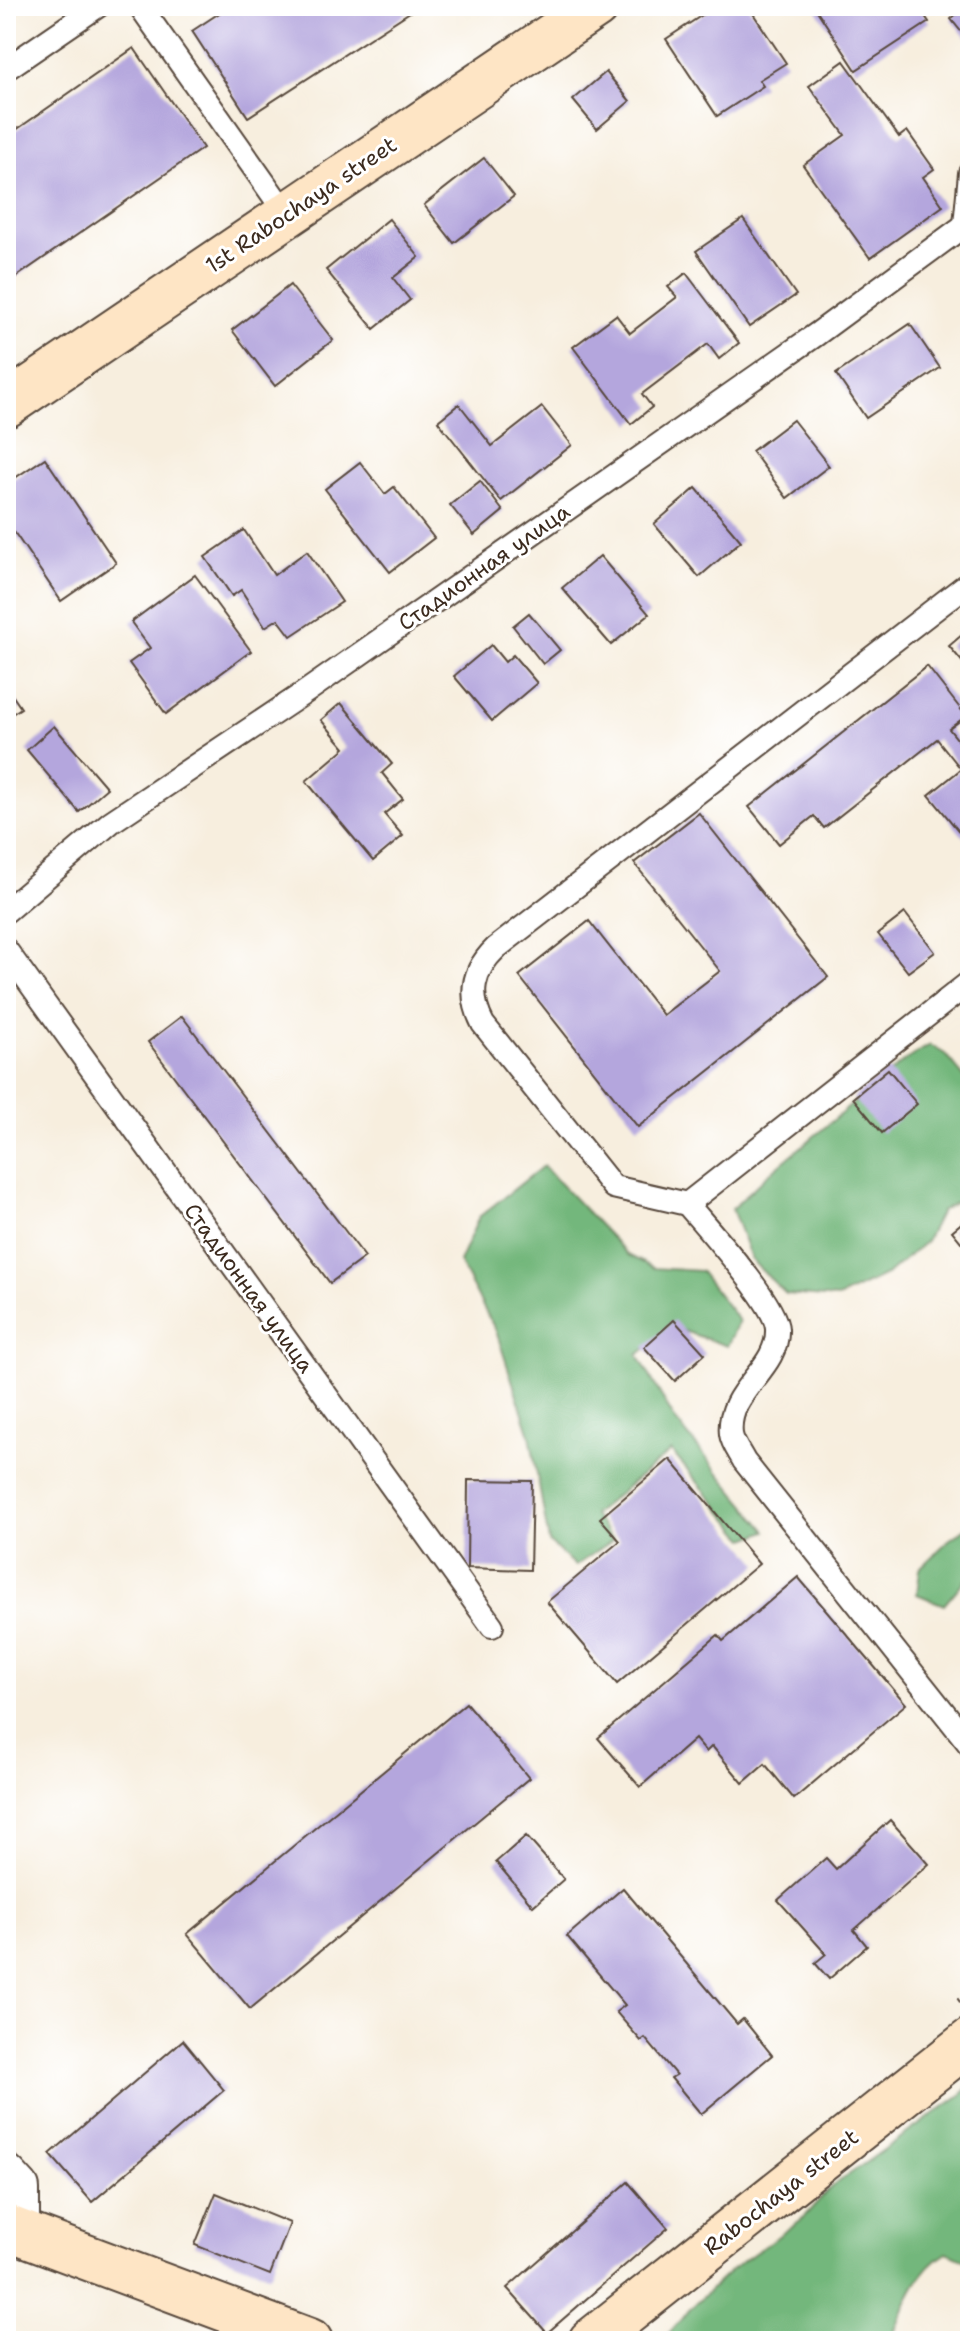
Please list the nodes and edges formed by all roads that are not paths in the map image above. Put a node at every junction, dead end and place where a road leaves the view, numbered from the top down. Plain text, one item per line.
1 (98, 6) edge
2 (140, 6) edge
3 (596, 6) edge
4 (6, 69) edge
5 (970, 173) edge
6 (287, 215) junction
7 (968, 228) edge
8 (6, 405) edge
9 (970, 582) edge
10 (6, 911) edge
11 (6, 950) edge
12 (970, 982) edge
13 (687, 1204) junction
14 (492, 1626) dead end
15 (970, 1745) edge
16 (970, 2041) edge
17 (6, 2176) edge
18 (12, 2229) edge
19 (310, 2341) edge
20 (591, 2341) edge

1 - 4 lane
2 - 6 lane
3 - 6 street, 1st Rabochaya street
5 - 7 lane
6 - 8 street, 1st Rabochaya street
7 - 10 lane, Стадионная улица
9 - 13 lane
11 - 14 lane, Стадионная улица
12 - 13 lane
13 - 15 lane
16 - 20 street, Rabochaya street
17 - 18 street
18 - 19 street

